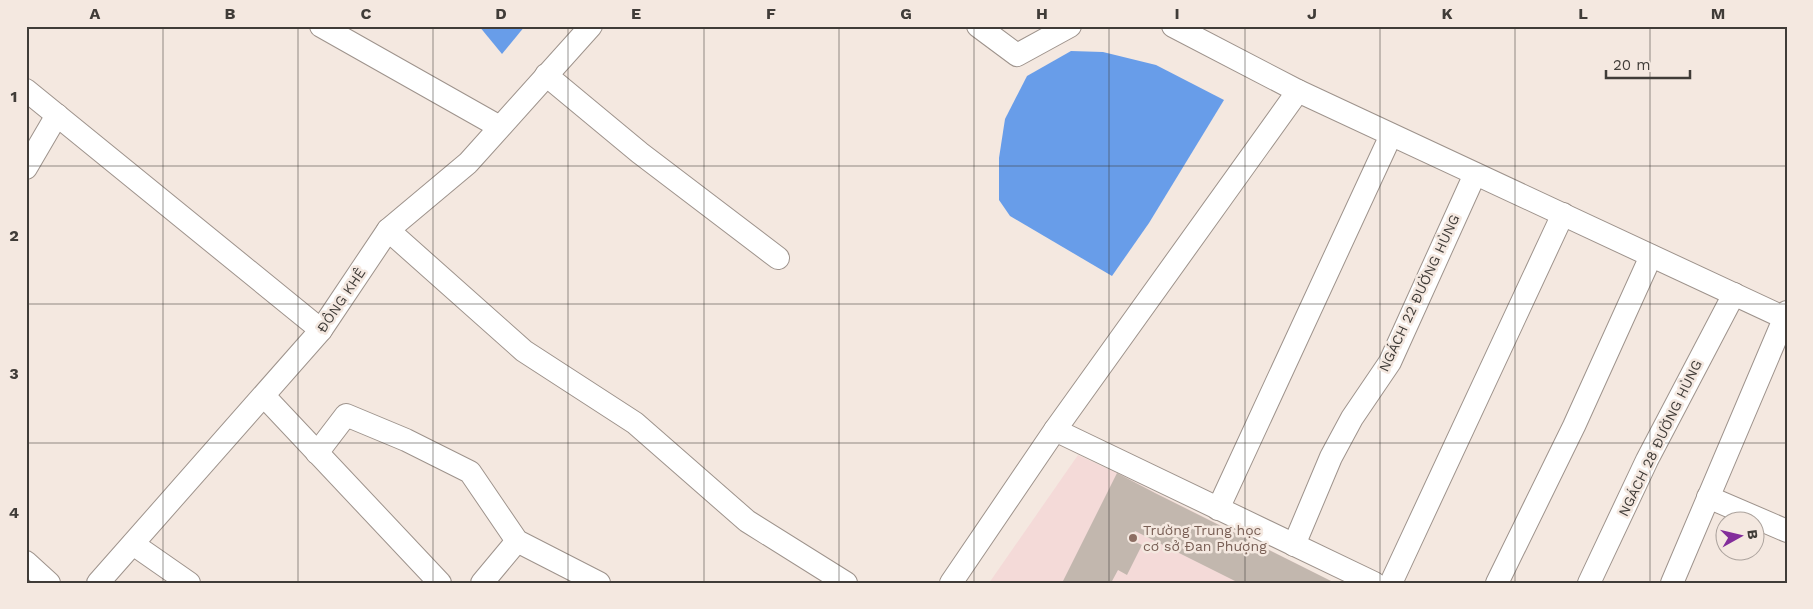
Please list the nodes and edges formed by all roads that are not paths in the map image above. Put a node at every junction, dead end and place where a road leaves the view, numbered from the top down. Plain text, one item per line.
1 (321, 26) edge
2 (592, 26) edge
3 (978, 26) edge
4 (1070, 26) edge
5 (1173, 26) edge
6 (546, 75) junction
7 (26, 90) edge
8 (1298, 91) junction
9 (57, 115) junction
10 (498, 126) junction
11 (1391, 135) junction
12 (26, 168) edge
13 (1475, 174) junction
14 (1563, 214) junction
15 (388, 230) junction
16 (1652, 256) junction
17 (778, 258) dead end
18 (1734, 294) junction
19 (1786, 316) edge
20 (321, 330) junction
21 (264, 396) junction
22 (1055, 430) junction
23 (317, 453) junction
24 (1708, 497) junction
25 (1218, 509) junction
26 (1787, 531) edge
27 (517, 541) junction
28 (132, 544) junction
29 (1294, 544) junction
30 (26, 562) edge
31 (49, 583) edge
32 (98, 583) edge
33 (189, 583) edge
34 (440, 583) edge
35 (482, 583) edge
36 (599, 583) edge
37 (846, 583) edge
38 (951, 583) edge
39 (1374, 583) edge
40 (1391, 583) edge
41 (1497, 583) edge
42 (1589, 583) edge
43 (1672, 583) edge

1 - 10 street
2 - 6 street, ĐÔNG KHÊ
3 - 4 street
5 - 8 street
6 - 10 street, ĐÔNG KHÊ
6 - 17 street
7 - 9 street
8 - 11 street
8 - 22 street
9 - 12 street
9 - 20 street
10 - 15 street, ĐÔNG KHÊ
11 - 13 street
11 - 25 street
13 - 14 street
13 - 29 street, NGÁCH 22 ĐƯỜNG HÙNG
14 - 16 street
14 - 40 street
15 - 20 street, ĐÔNG KHÊ
15 - 37 street
16 - 18 street
16 - 41 street
18 - 19 street
18 - 42 street, NGÁCH 28 ĐƯỜNG HÙNG
19 - 24 street
20 - 21 street, ĐÔNG KHÊ
21 - 23 street
21 - 28 street, ĐÔNG KHÊ
22 - 25 street
22 - 38 street
23 - 27 street
23 - 34 street
24 - 26 street
24 - 43 street
25 - 29 street
27 - 35 street
27 - 36 street
28 - 32 street, ĐÔNG KHÊ
28 - 33 street
29 - 39 street
30 - 31 street

